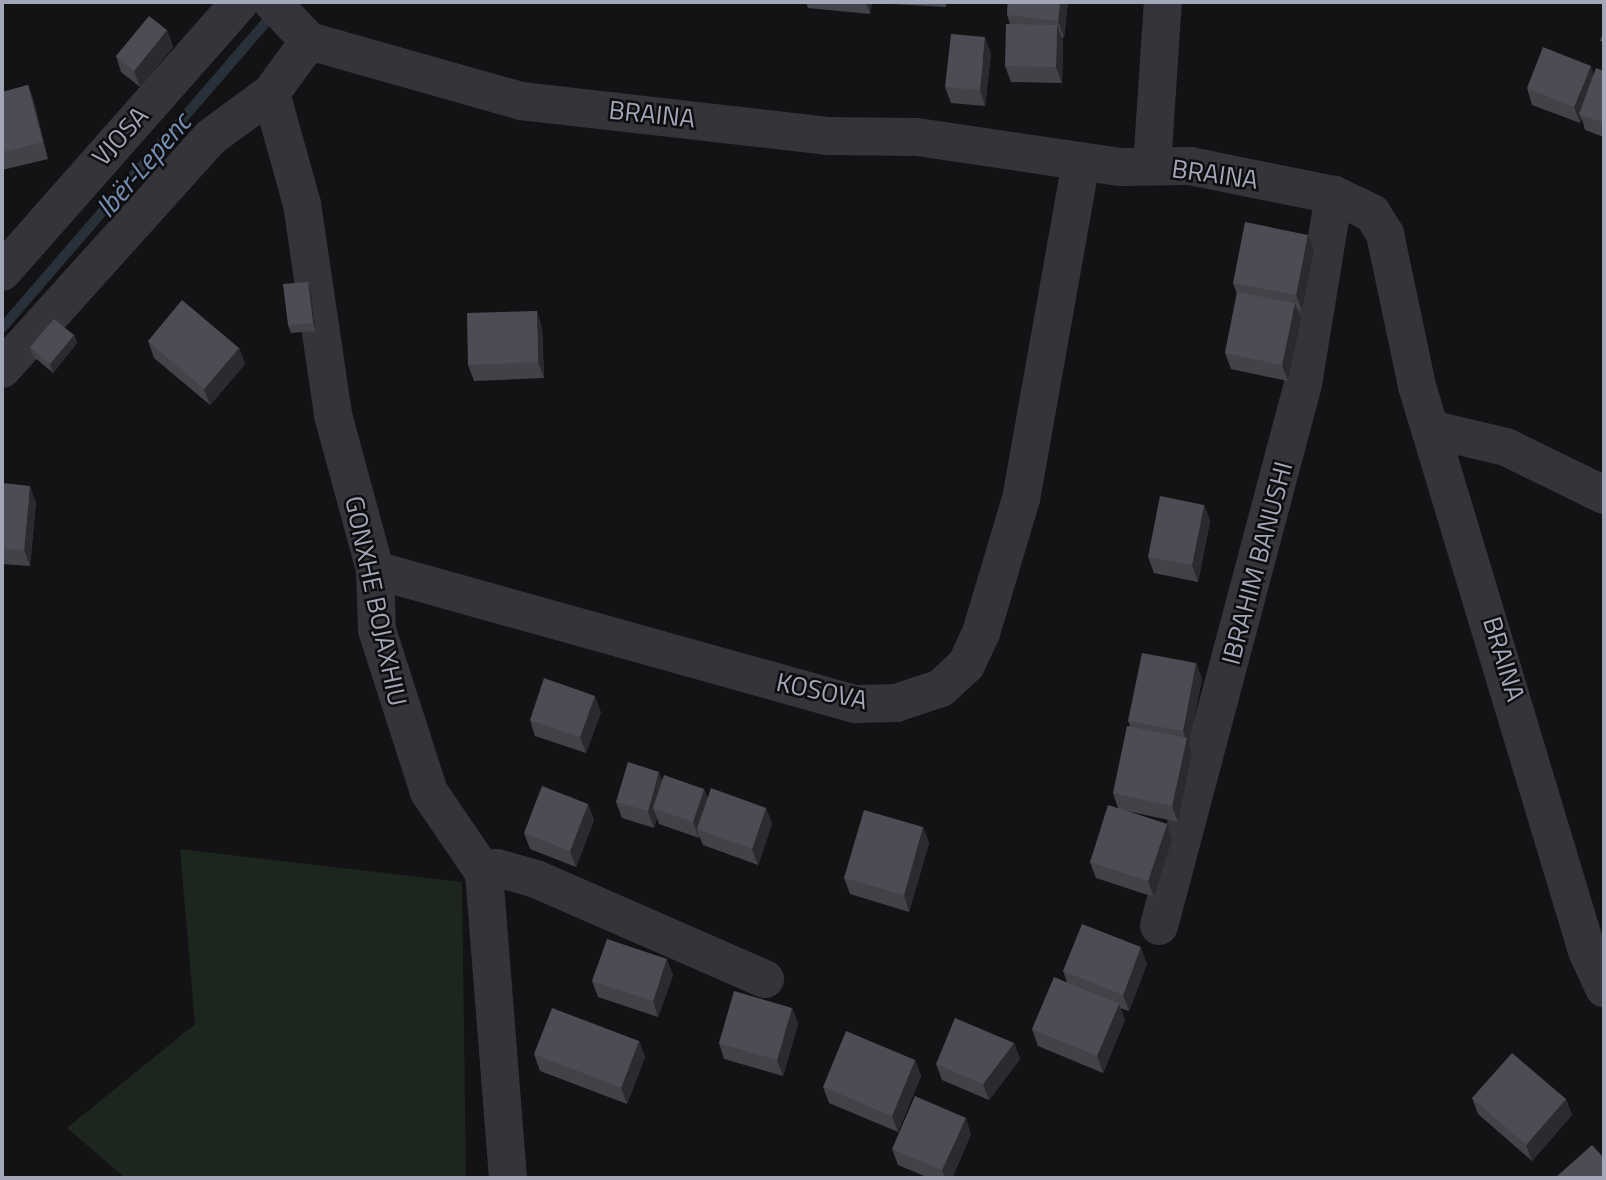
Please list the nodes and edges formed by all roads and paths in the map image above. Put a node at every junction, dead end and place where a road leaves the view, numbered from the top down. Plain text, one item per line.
1 (240, 2) edge
2 (1163, 2) edge
3 (293, 22) edge
4 (271, 93) junction
5 (1081, 162) junction
6 (1152, 166) junction
7 (1334, 195) junction
8 (2, 272) edge
9 (2, 369) edge
10 (1430, 429) junction
11 (1604, 495) edge
12 (375, 570) junction
13 (484, 873) junction
14 (1159, 926) dead end
15 (765, 979) dead end
16 (1604, 988) edge
17 (508, 1178) edge

1 - 8 street, VJOSA
2 - 6 street
3 - 4 street
3 - 5 street, BRAINA
4 - 9 street
4 - 12 street, GONXHE BOJAXHIU
5 - 6 street, BRAINA
5 - 12 street, KOSOVA
6 - 7 street, BRAINA
7 - 10 street, BRAINA
7 - 14 street, IBRAHIM BANUSHI
10 - 11 street
10 - 16 street, BRAINA
12 - 13 street, GONXHE BOJAXHIU
13 - 15 street
13 - 17 street, GONXHE BOJAXHIU

